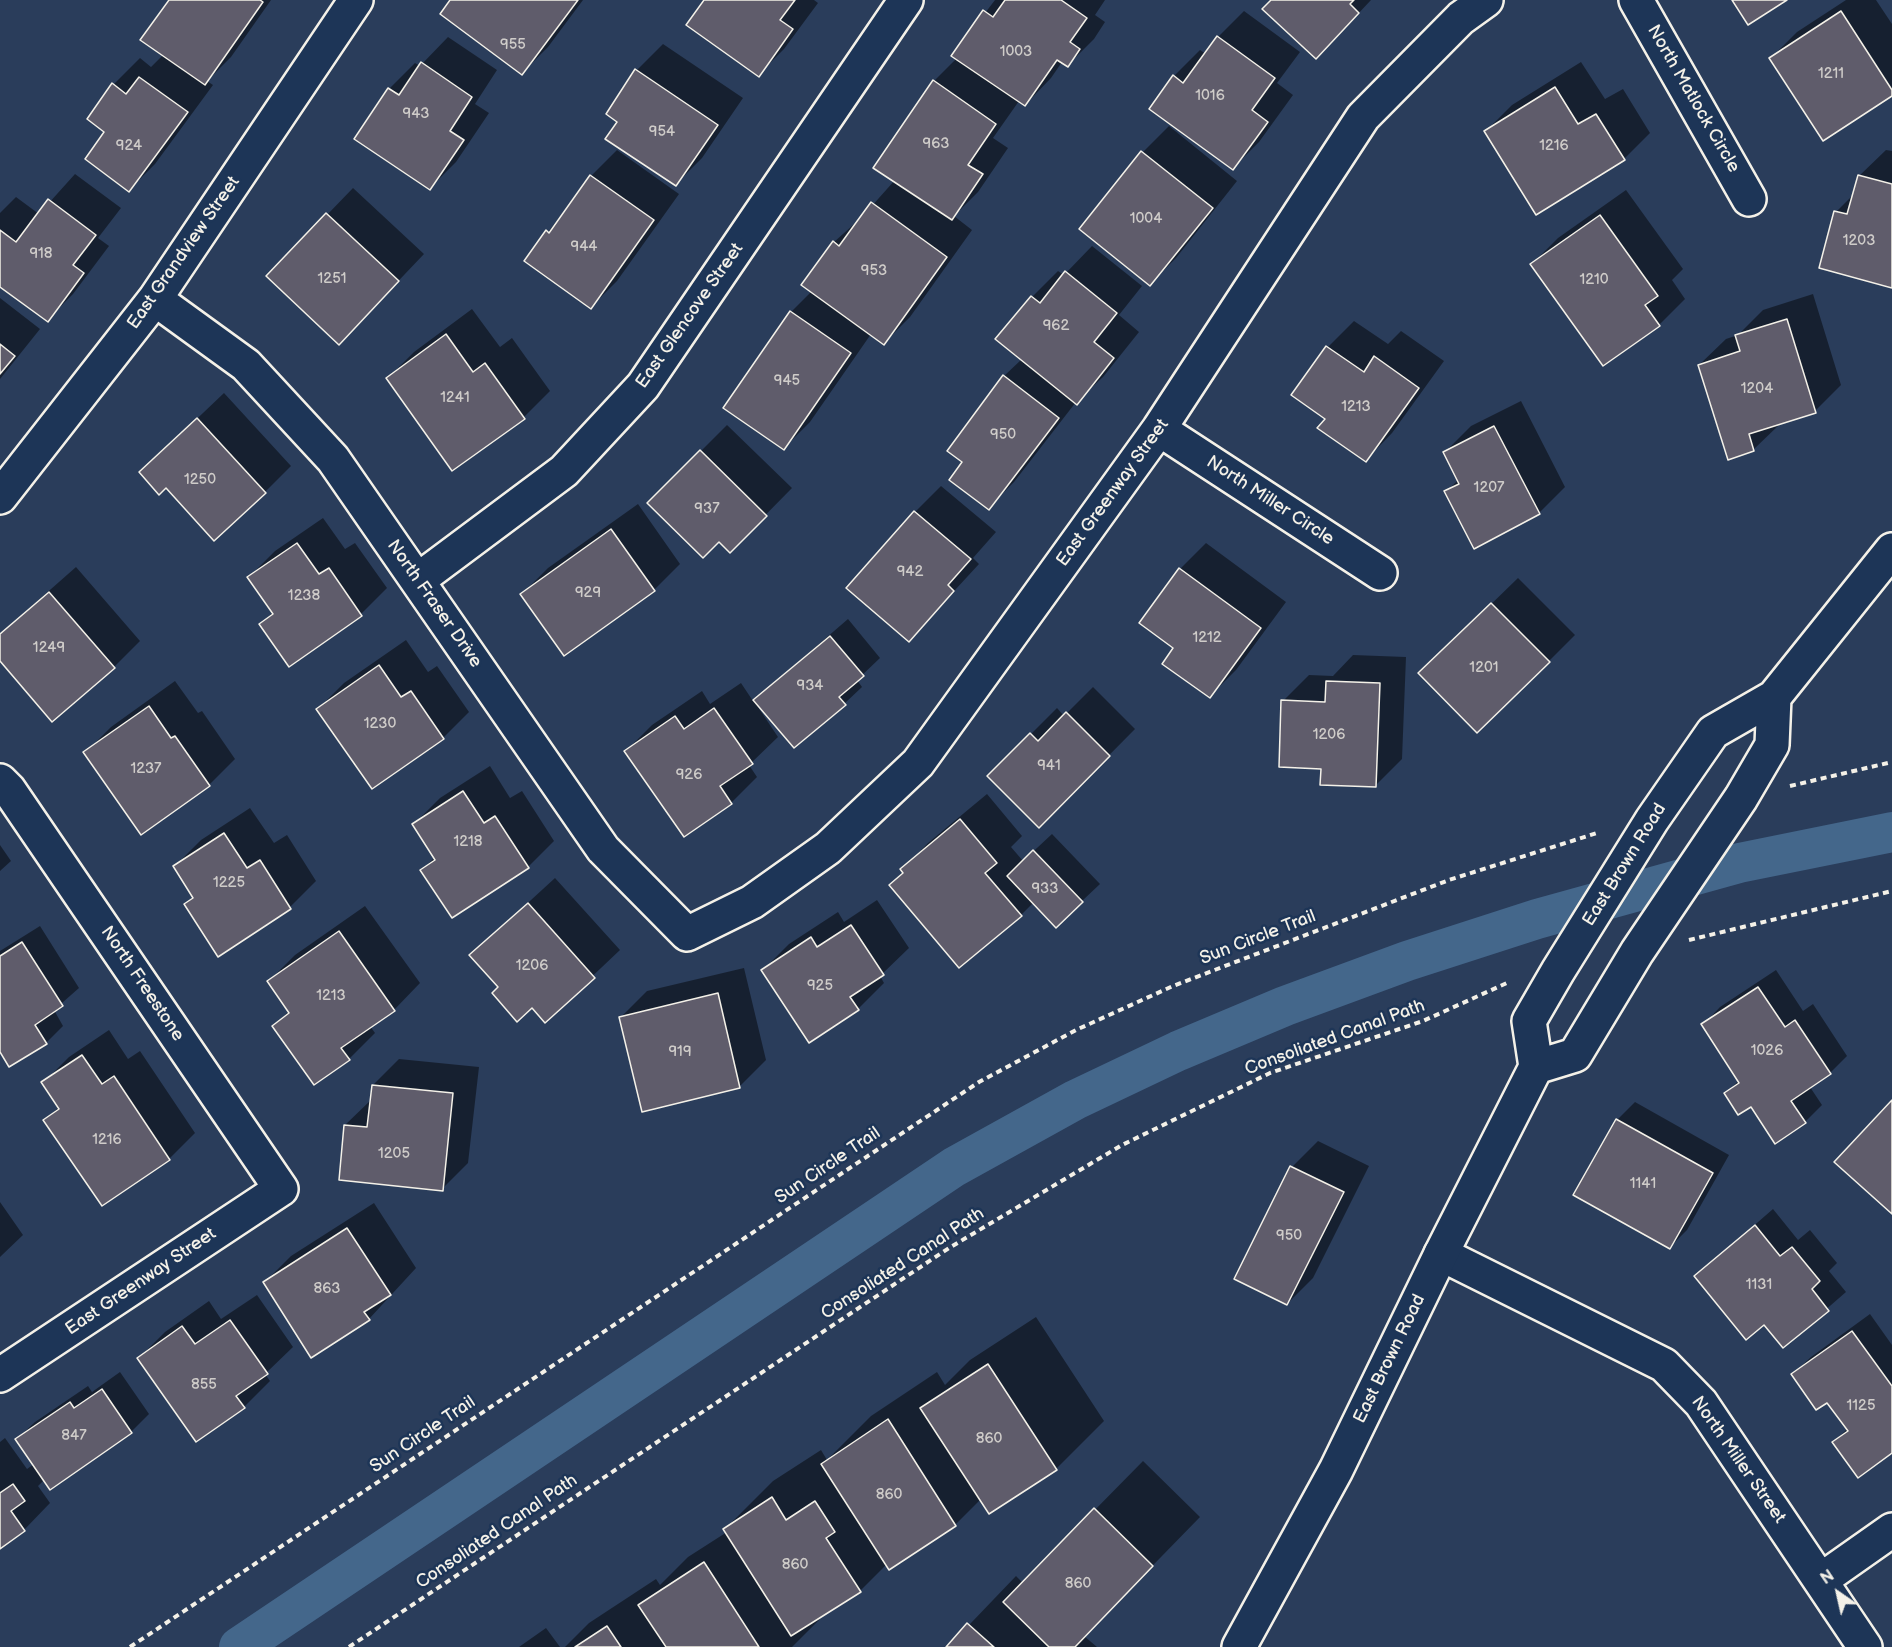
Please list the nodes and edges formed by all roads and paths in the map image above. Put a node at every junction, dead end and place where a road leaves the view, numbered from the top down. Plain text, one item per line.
1 (356, 0) edge
2 (906, 0) edge
3 (1486, 0) edge
4 (1636, 0) edge
5 (1749, 199) dead end
6 (155, 299) junction
7 (1159, 429) junction
8 (0, 497) edge
9 (1892, 550) edge
10 (1380, 573) dead end
11 (418, 580) junction
12 (1774, 697) junction
13 (1892, 762) edge
14 (0, 781) edge
15 (1785, 787) dead end
16 (1604, 831) dead end
17 (1892, 891) edge
18 (687, 934) joint
19 (1685, 941) dead end
20 (1513, 981) dead end
21 (1536, 1067) junction
22 (282, 1189) joint
23 (1441, 1254) junction
24 (0, 1376) edge
25 (1892, 1530) edge
26 (1821, 1580) junction
27 (130, 1647) edge
28 (349, 1647) edge
29 (1239, 1647) edge
30 (1865, 1647) edge

1 - 6 street, East Grandview Street
2 - 11 street, East Glencove Street
3 - 7 street, East Greenway Street
4 - 5 street, North Matlock Circle
6 - 8 street, East Grandview Street
6 - 11 street, North Fraser Drive
7 - 10 street, North Miller Circle
7 - 18 street, East Greenway Street
9 - 12 street, East Brown Road
11 - 18 street, North Fraser Drive
12 - 21 street
12 - 21 street, East Brown Road
13 - 15 path
14 - 22 street, North Freestone
16 - 27 path, Sun Circle Trail
17 - 19 path
20 - 28 path, Consoliated Canal Path
21 - 23 street, East Brown Road
22 - 24 street, East Greenway Street
23 - 26 street, North Miller Street
23 - 29 street, East Brown Road
25 - 26 street
26 - 30 street, North Miller Street

